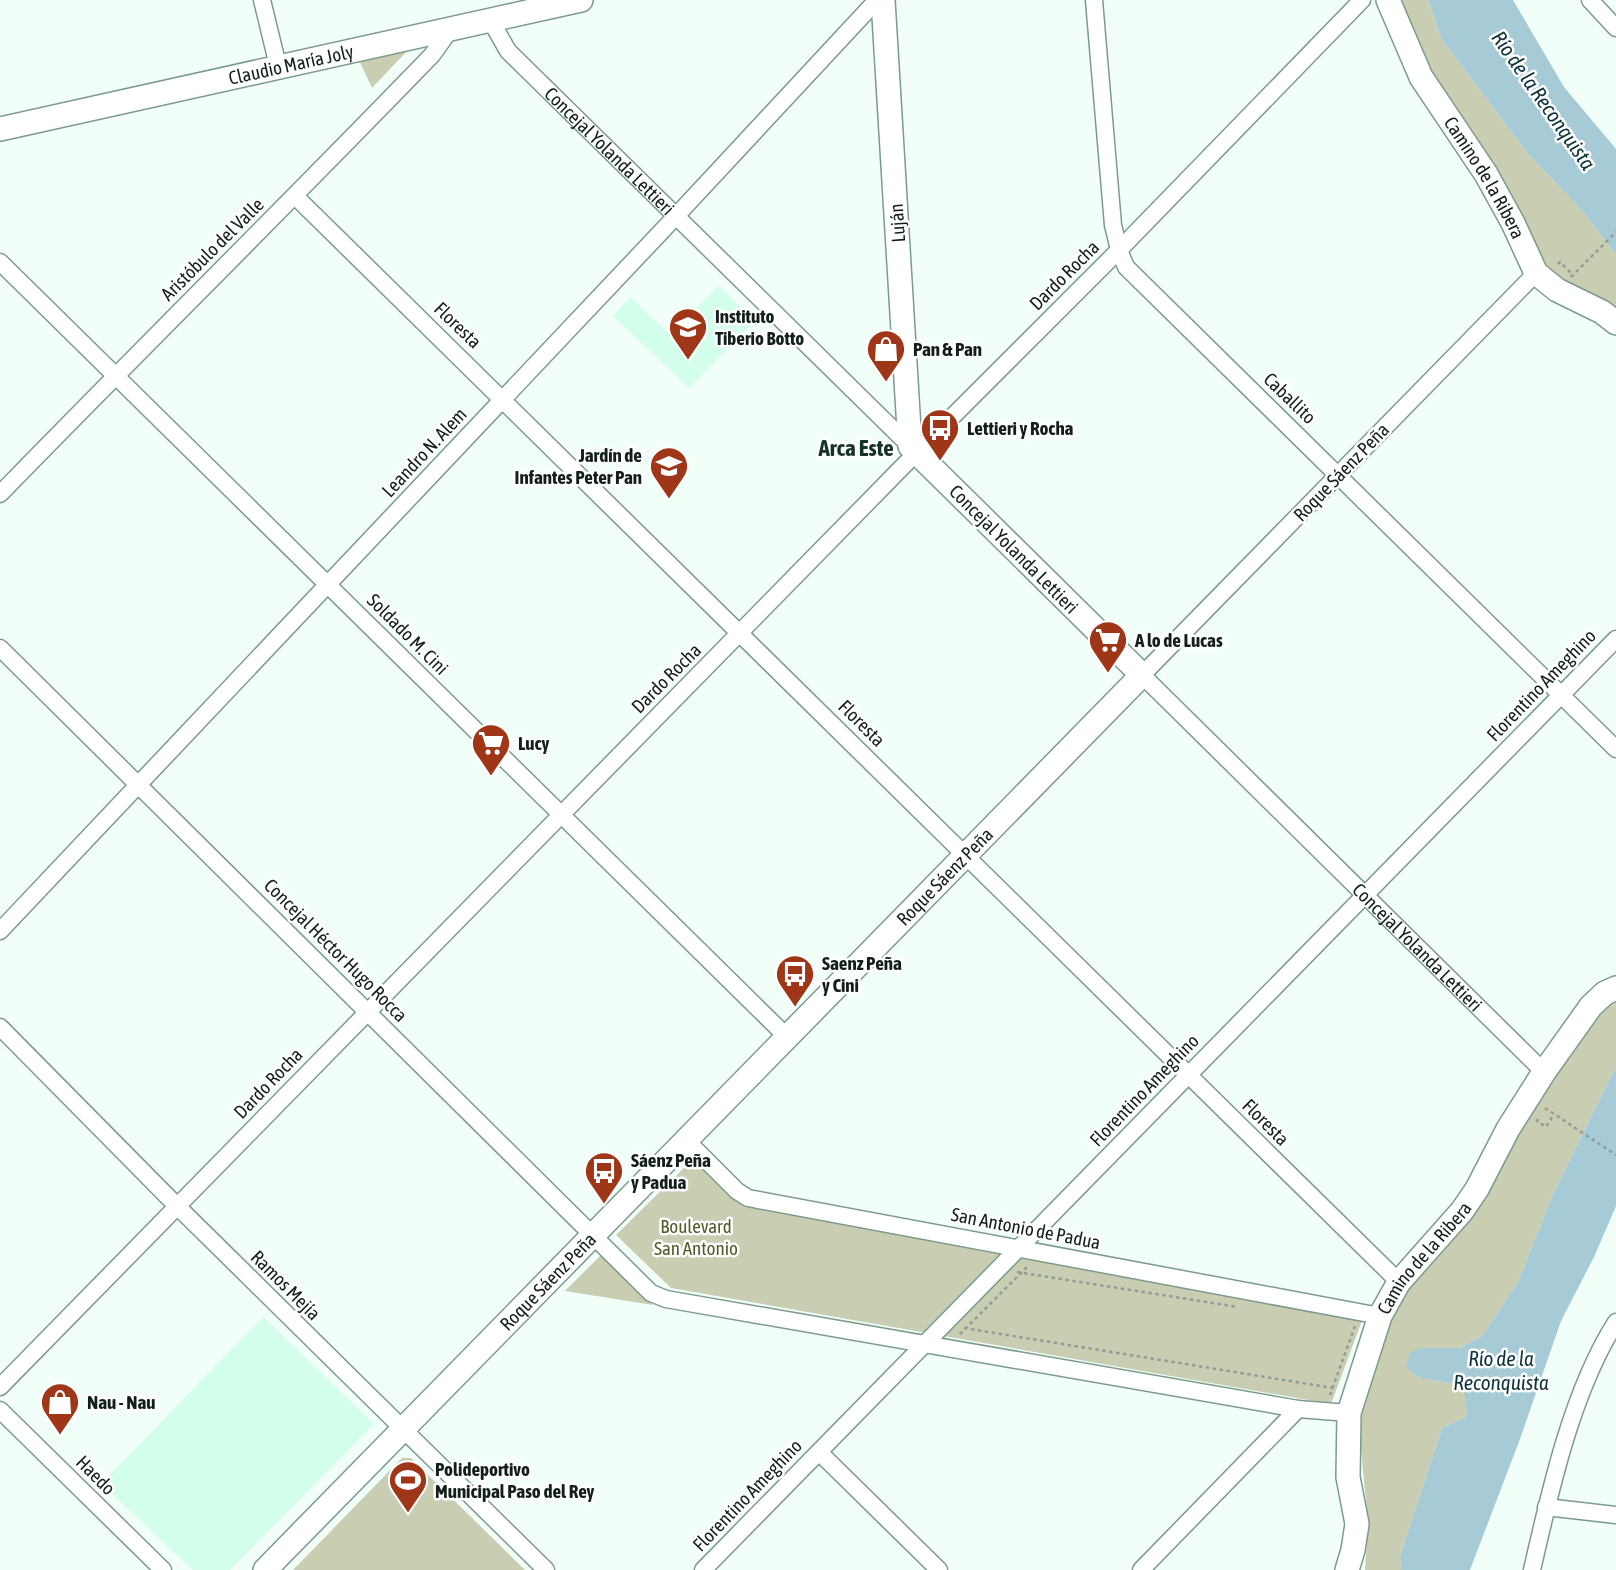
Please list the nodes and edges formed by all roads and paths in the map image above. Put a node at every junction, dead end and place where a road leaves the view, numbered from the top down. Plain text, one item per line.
1 (262, 0) edge
2 (581, 0) edge
3 (877, 0) edge
4 (883, 0) edge
5 (1094, 0) edge
6 (1362, 0) edge
7 (1388, 0) edge
8 (1590, 0) edge
9 (517, 7) edge
10 (491, 21) junction
11 (1616, 28) edge
12 (450, 30) junction
13 (278, 66) junction
14 (0, 129) edge
15 (295, 196) junction
16 (677, 215) junction
17 (1616, 232) edge
18 (1119, 250) junction
19 (0, 262) edge
20 (1536, 273) junction
21 (1573, 275) dead end
22 (1616, 323) edge
23 (116, 375) junction
24 (503, 399) junction
25 (914, 449) junction
26 (1338, 475) junction
27 (0, 494) edge
28 (328, 584) junction
29 (740, 632) junction
30 (1616, 639) edge
31 (0, 648) edge
32 (1142, 675) junction
33 (1561, 695) junction
34 (1616, 749) edge
35 (139, 785) junction
36 (561, 814) junction
37 (965, 855) junction
38 (1365, 895) junction
39 (0, 931) edge
40 (1616, 988) edge
41 (368, 1012) junction
42 (0, 1027) edge
43 (787, 1037) junction
44 (1544, 1072) junction
45 (1188, 1075) junction
46 (1545, 1108) dead end
47 (685, 1140) junction
48 (1616, 1155) edge
49 (177, 1206) junction
50 (593, 1234) junction
51 (1020, 1248) junction
52 (1041, 1252) junction
53 (999, 1269) junction
54 (1021, 1272) junction
55 (1399, 1282) junction
56 (1248, 1309) dead end
57 (1368, 1321) junction
58 (1616, 1322) edge
59 (943, 1325) junction
60 (966, 1328) junction
61 (922, 1345) junction
62 (946, 1349) junction
63 (0, 1387) edge
64 (1333, 1388) junction
65 (1298, 1409) junction
66 (0, 1410) edge
67 (1324, 1412) junction
68 (1349, 1413) junction
69 (402, 1429) junction
70 (819, 1452) junction
71 (1546, 1507) junction
72 (1616, 1515) edge
73 (163, 1570) edge
74 (265, 1570) edge
75 (546, 1570) edge
76 (703, 1570) edge
77 (939, 1570) edge
78 (1141, 1570) edge
79 (1347, 1570) edge
80 (1532, 1570) edge

1 - 13 street
2 - 9 street, Claudio María Joly
3 - 16 street, Leandro N. Alem
4 - 25 street, Luján
5 - 18 street, Caballito
6 - 18 street, Dardo Rocha
7 - 20 street, Camino de la Ribera
8 - 11 street
9 - 10 street, Claudio María Joly
10 - 12 street, Claudio María Joly
10 - 16 street, Concejal Yolanda Lettieri
12 - 13 street, Claudio María Joly
12 - 15 street, Aristóbulo del Valle
13 - 14 street, Claudio María Joly
15 - 23 street, Aristóbulo del Valle
15 - 24 street, Floresta
16 - 24 street, Leandro N. Alem
16 - 25 street, Concejal Yolanda Lettieri
17 - 21 path
18 - 25 street, Dardo Rocha
18 - 26 street, Caballito
19 - 23 street, Soldado M. Cini
20 - 22 street, Camino de la Ribera
20 - 26 street, Roque Sáenz Peña
23 - 27 street, Aristóbulo del Valle
23 - 28 street, Soldado M. Cini
24 - 28 street, Leandro N. Alem
24 - 29 street, Floresta
25 - 29 street, Dardo Rocha
25 - 32 street, Concejal Yolanda Lettieri
26 - 32 street, Roque Sáenz Peña
26 - 33 street, Caballito
28 - 35 street, Leandro N. Alem
28 - 36 street, Soldado M. Cini
29 - 36 street, Dardo Rocha
29 - 37 street, Floresta
30 - 33 street, Florentino Ameghino
31 - 35 street, Concejal Héctor Hugo Rocca
32 - 37 street, Roque Sáenz Peña
32 - 38 street, Concejal Yolanda Lettieri
33 - 34 street, Caballito
33 - 38 street, Florentino Ameghino
35 - 39 street, Leandro N. Alem
35 - 41 street, Concejal Héctor Hugo Rocca
36 - 41 street, Dardo Rocha
36 - 43 street, Soldado M. Cini
37 - 43 street, Roque Sáenz Peña
37 - 45 street, Floresta
38 - 44 street, Concejal Yolanda Lettieri
38 - 45 street, Florentino Ameghino
40 - 44 street, Camino de la Ribera
41 - 49 street, Dardo Rocha
41 - 50 street, Concejal Héctor Hugo Rocca
42 - 49 street, Ramos Mejía
43 - 47 street, Roque Sáenz Peña
44 - 55 street, Camino de la Ribera
45 - 51 street, Florentino Ameghino
45 - 55 street, Floresta
46 - 48 path
47 - 50 street, Roque Sáenz Peña
47 - 51 street, San Antonio de Padua
49 - 63 street, Dardo Rocha
49 - 69 street, Ramos Mejía
50 - 61 street, Concejal Héctor Hugo Rocca
50 - 69 street, Roque Sáenz Peña
51 - 52 street, San Antonio de Padua
51 - 53 street, Florentino Ameghino
52 - 54 path
52 - 57 street, San Antonio de Padua
53 - 54 path
53 - 59 street, Florentino Ameghino
54 - 56 path
54 - 60 path
55 - 57 street, Camino de la Ribera
57 - 64 path
57 - 68 street, Camino de la Ribera
58 - 71 street
59 - 60 path
59 - 61 street, Florentino Ameghino
60 - 62 path
60 - 64 path
61 - 62 street
61 - 70 street, Florentino Ameghino
62 - 65 street
64 - 67 path
65 - 67 street
65 - 78 street
66 - 73 street, Haedo
67 - 68 street
68 - 79 street, Camino de la Ribera
69 - 74 street, Roque Sáenz Peña
69 - 75 street, Ramos Mejía
70 - 76 street, Florentino Ameghino
70 - 77 street
71 - 72 street
71 - 80 street

